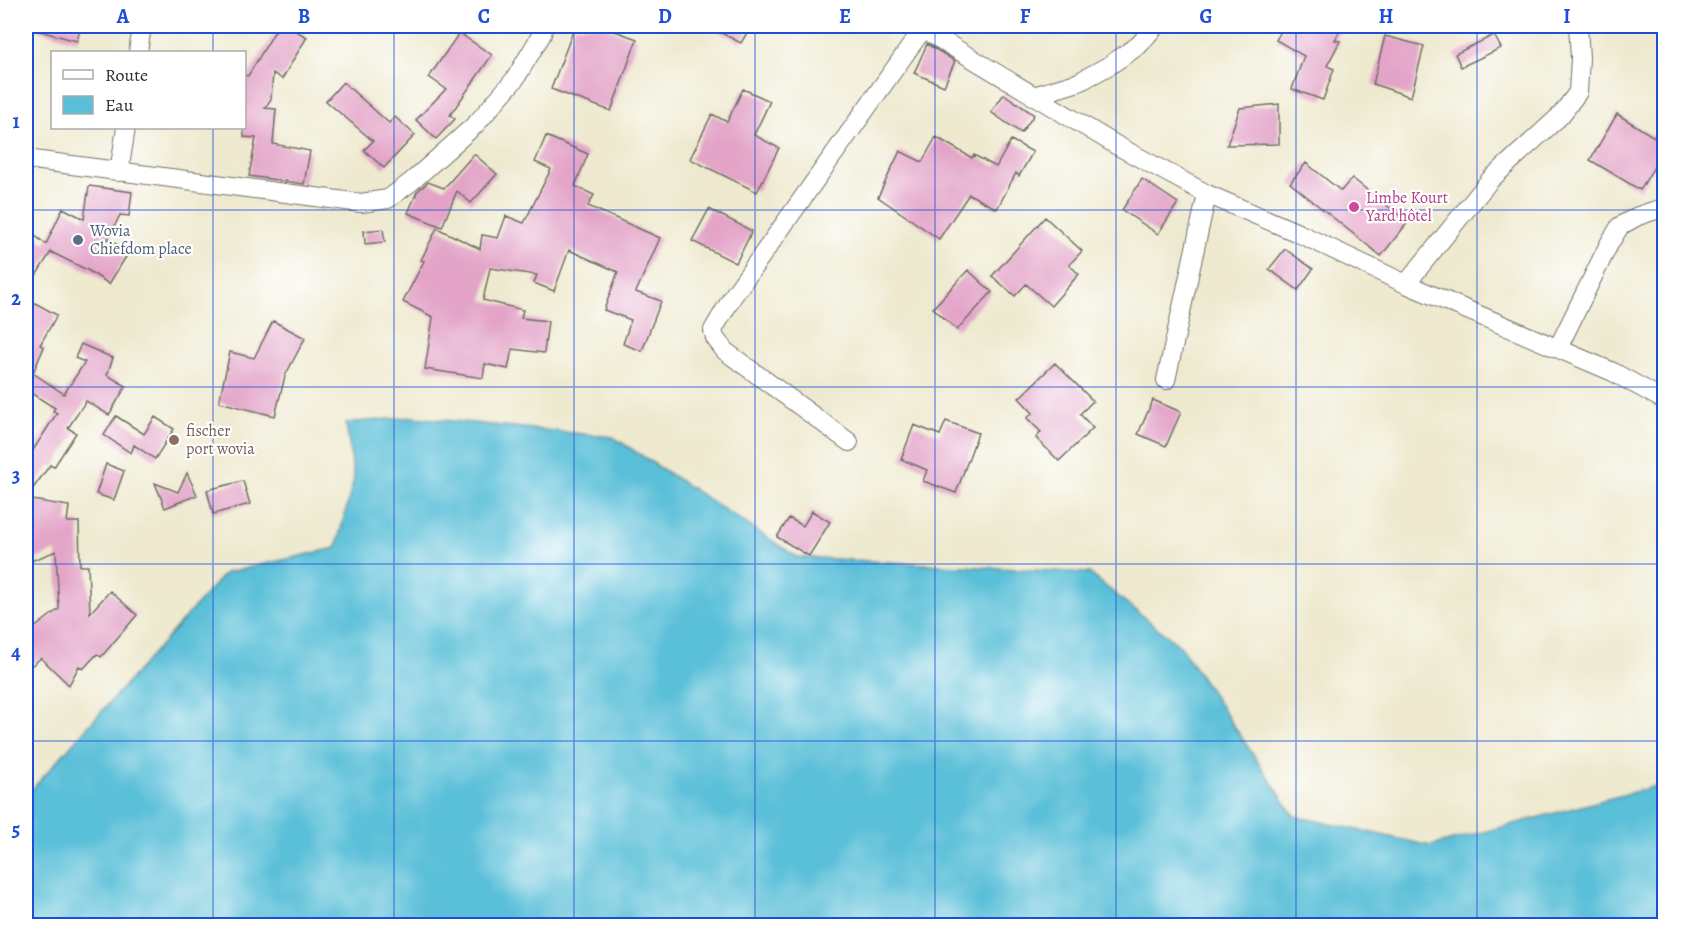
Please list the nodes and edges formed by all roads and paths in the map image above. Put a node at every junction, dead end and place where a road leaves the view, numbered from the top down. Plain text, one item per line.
1 (142, 26) edge
2 (544, 26) edge
3 (922, 26) edge
4 (1155, 26) edge
5 (1578, 26) edge
6 (138, 51) edge
7 (1033, 96) junction
8 (126, 129) edge
9 (26, 159) edge
10 (119, 172) junction
11 (1207, 194) junction
12 (1656, 210) dead end
13 (1406, 284) junction
14 (1558, 348) junction
15 (1166, 380) dead end
16 (1665, 400) edge
17 (849, 442) dead end

1 - 6 street
2 - 10 street
3 - 7 street
3 - 17 street
4 - 7 street
5 - 13 street
7 - 11 street
8 - 10 street
9 - 10 street
11 - 13 street
11 - 15 street
12 - 14 street
13 - 14 street
14 - 16 street

